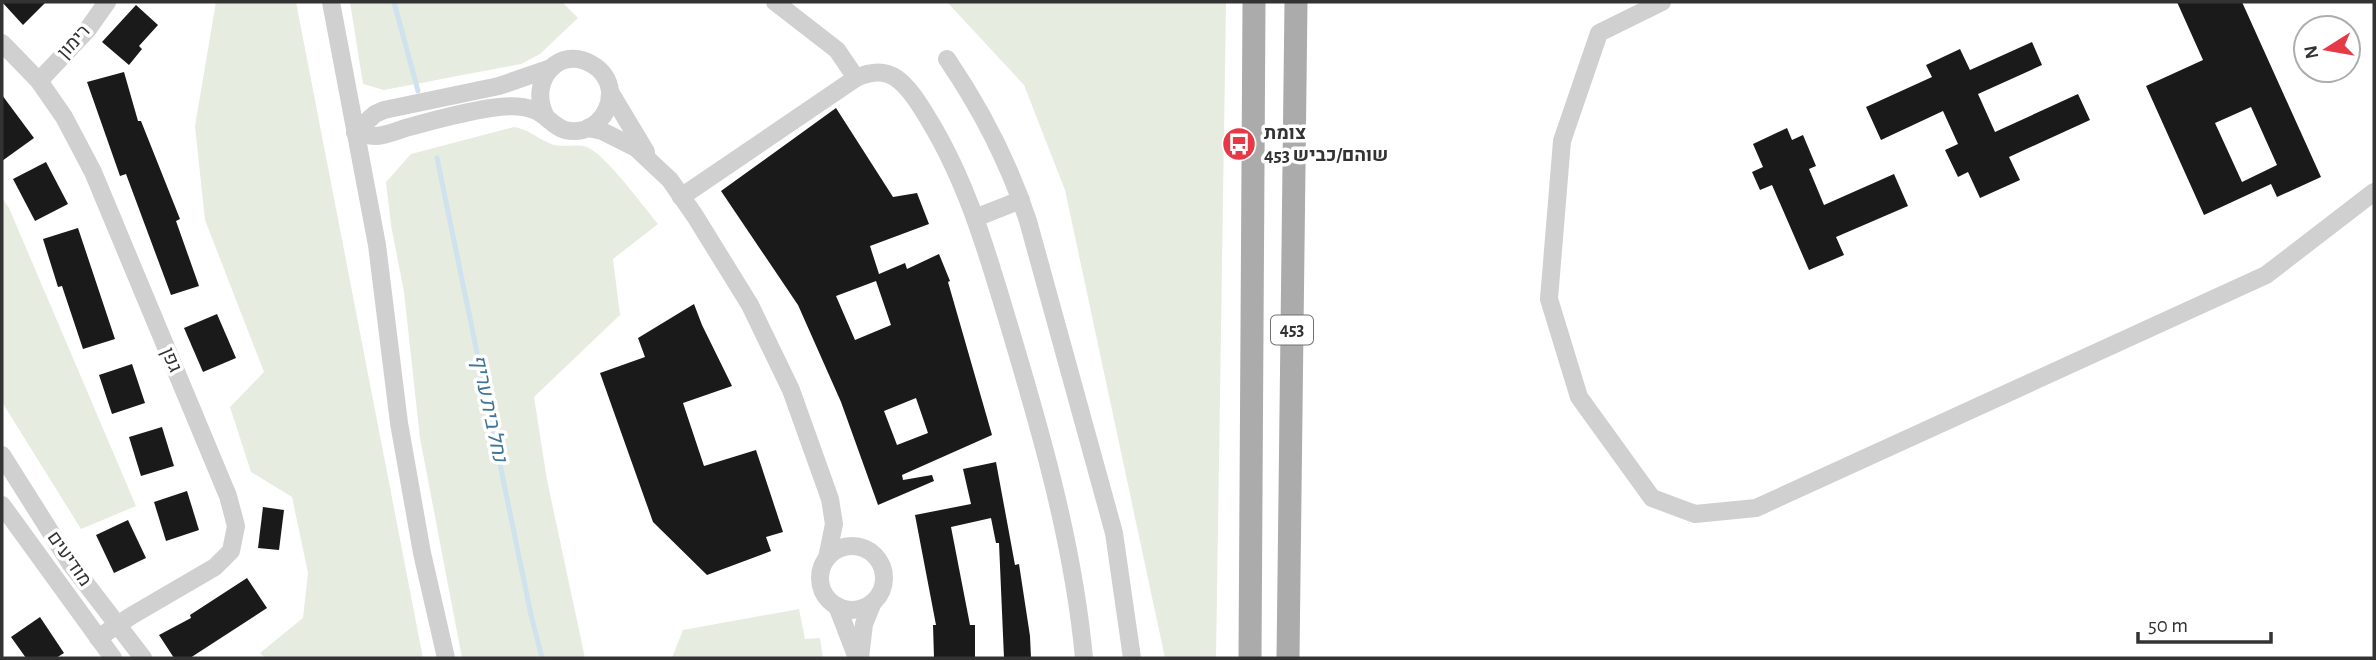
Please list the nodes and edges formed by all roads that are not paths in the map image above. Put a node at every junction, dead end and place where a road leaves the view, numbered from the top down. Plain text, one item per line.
1 (107, 2) edge
2 (331, 2) edge
3 (775, 2) edge
4 (1254, 2) edge
5 (1296, 2) edge
6 (1662, 2) edge
7 (2, 43) edge
8 (947, 59) dead end
9 (551, 68) junction
10 (856, 78) junction
11 (39, 81) junction
12 (610, 92) junction
13 (545, 115) junction
14 (588, 128) junction
15 (355, 132) junction
16 (654, 164) junction
17 (2374, 192) edge
18 (681, 197) junction
19 (1021, 200) junction
20 (975, 218) junction
21 (2, 455) edge
22 (830, 499) junction
23 (2, 505) edge
24 (866, 549) junction
25 (827, 558) junction
26 (873, 602) junction
27 (837, 606) junction
28 (118, 625) junction
29 (98, 638) junction
30 (113, 658) edge
31 (143, 658) edge
32 (446, 658) edge
33 (859, 658) edge
34 (1084, 658) edge
35 (1132, 658) edge
36 (1250, 658) edge
37 (1288, 658) edge

1 - 11 street, רימון
2 - 15 street
3 - 10 street
4 - 36 main road, 453
5 - 37 main road, 453
6 - 17 street
7 - 11 street, גפן
8 - 19 street
9 - 12 street
9 - 13 street
9 - 15 street
10 - 18 street
10 - 20 street
11 - 28 street, גפן
12 - 14 street
12 - 16 street
13 - 14 street
13 - 15 street
14 - 16 street
15 - 32 street
16 - 18 street
18 - 22 street
19 - 20 street
19 - 35 street
20 - 34 street
21 - 28 street, מודיעים
22 - 24 street
22 - 25 street
23 - 29 street, מודיעים
24 - 25 street
24 - 26 street
25 - 27 street
26 - 27 street
26 - 33 street
27 - 33 street
28 - 29 street, גפן
28 - 31 street, מודיעים
29 - 30 street, מודיעים

